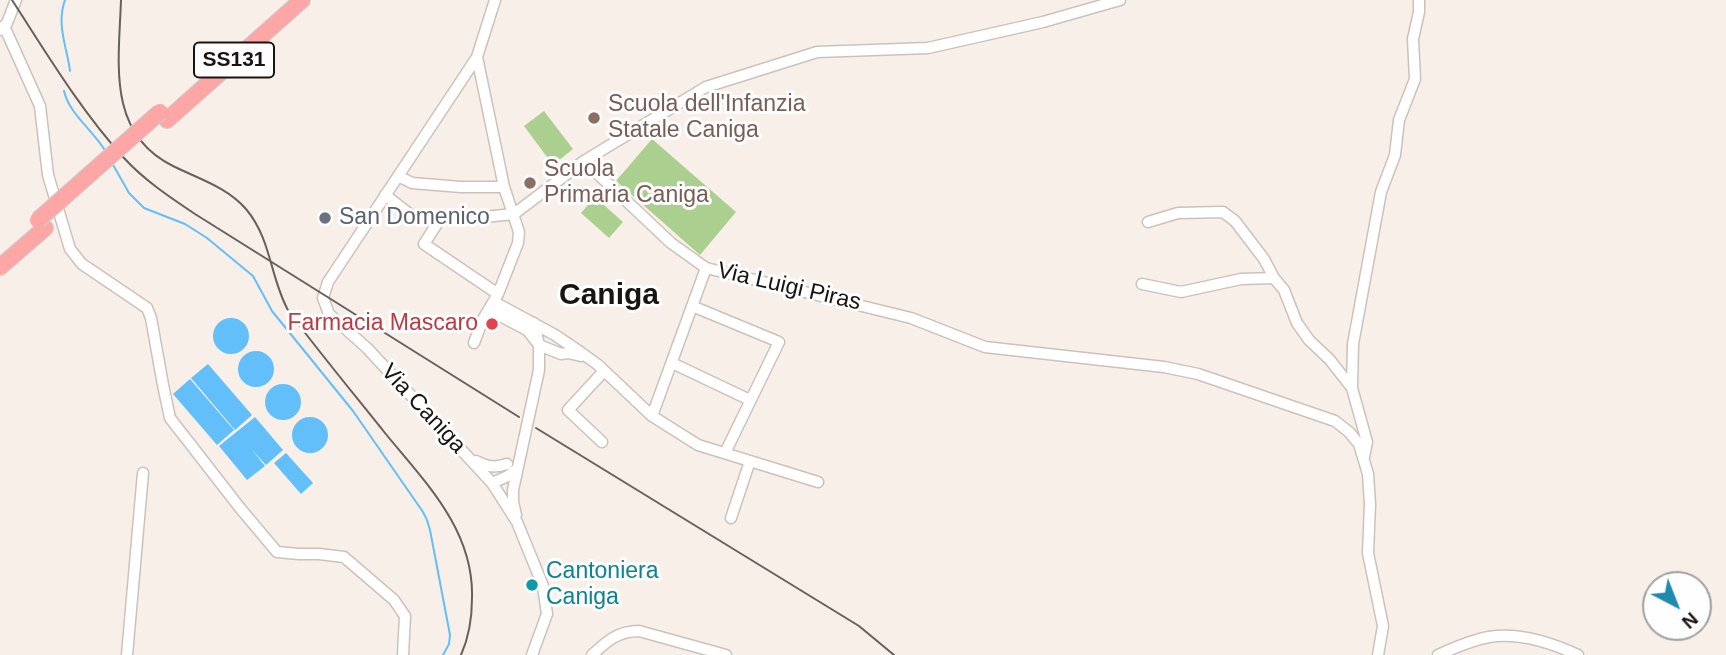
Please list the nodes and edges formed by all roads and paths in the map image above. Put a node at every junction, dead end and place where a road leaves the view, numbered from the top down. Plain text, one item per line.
1 (16, 0) edge
2 (286, 0) edge
3 (302, 0) edge
4 (495, 0) edge
5 (1120, 0) edge
6 (1419, 0) edge
7 (2, 28) edge
8 (477, 57) junction
9 (163, 116) junction
10 (584, 161) junction
11 (398, 176) junction
12 (504, 187) junction
13 (385, 195) junction
14 (514, 214) junction
15 (440, 219) junction
16 (1148, 222) dead end
17 (41, 224) junction
18 (0, 253) edge
19 (0, 267) edge
20 (706, 268) junction
21 (1273, 278) junction
22 (1142, 284) dead end
23 (494, 302) junction
24 (692, 306) junction
25 (534, 323) junction
26 (560, 339) junction
27 (474, 344) dead end
28 (539, 345) junction
29 (561, 354) junction
30 (587, 357) junction
31 (671, 363) junction
32 (539, 370) junction
33 (604, 371) junction
34 (1352, 388) junction
35 (750, 401) junction
36 (652, 416) junction
37 (602, 442) dead end
38 (725, 453) junction
39 (464, 454) junction
40 (1364, 457) junction
41 (750, 461) junction
42 (512, 467) junction
43 (143, 472) dead end
44 (818, 482) dead end
45 (492, 483) junction
46 (731, 518) dead end
47 (517, 522) junction
48 (127, 655) edge
49 (403, 655) edge
50 (532, 655) edge
51 (593, 655) edge
52 (726, 655) edge
53 (1378, 655) edge
54 (1437, 655) edge
55 (1578, 655) edge

1 - 7 street
2 - 9 highway, SS131
3 - 9 highway, SS131
4 - 8 street, Via Caniga
5 - 10 street
6 - 34 street
7 - 49 street
8 - 11 street, Via Caniga
8 - 12 street
9 - 17 highway, SS131, bridge
10 - 14 street
10 - 20 street, Via Luigi Piras
11 - 12 street
11 - 13 street, Via Caniga
12 - 14 street
13 - 15 street
13 - 39 street, Via Caniga
14 - 15 street
14 - 23 street
15 - 23 street
16 - 21 street
17 - 18 highway, SS131
17 - 19 highway, SS131
20 - 24 street
20 - 40 street, Via Luigi Piras
21 - 22 street
21 - 34 street
23 - 25 street
23 - 27 street
23 - 28 street
24 - 31 street
24 - 35 street
25 - 26 street
25 - 28 street
26 - 28 street
26 - 30 street
28 - 29 street
28 - 32 street
29 - 30 street
29 - 32 street
30 - 33 street
31 - 35 street
31 - 36 street
32 - 42 street
33 - 36 street
33 - 37 street
34 - 40 street
35 - 38 street
36 - 38 street
38 - 41 street
39 - 42 street
39 - 45 street, Via Caniga
40 - 53 street
41 - 44 street
41 - 46 street
42 - 45 street
42 - 47 street
43 - 48 street
45 - 47 street, Via Caniga
47 - 50 street, Via Caniga
51 - 52 street
54 - 55 street

